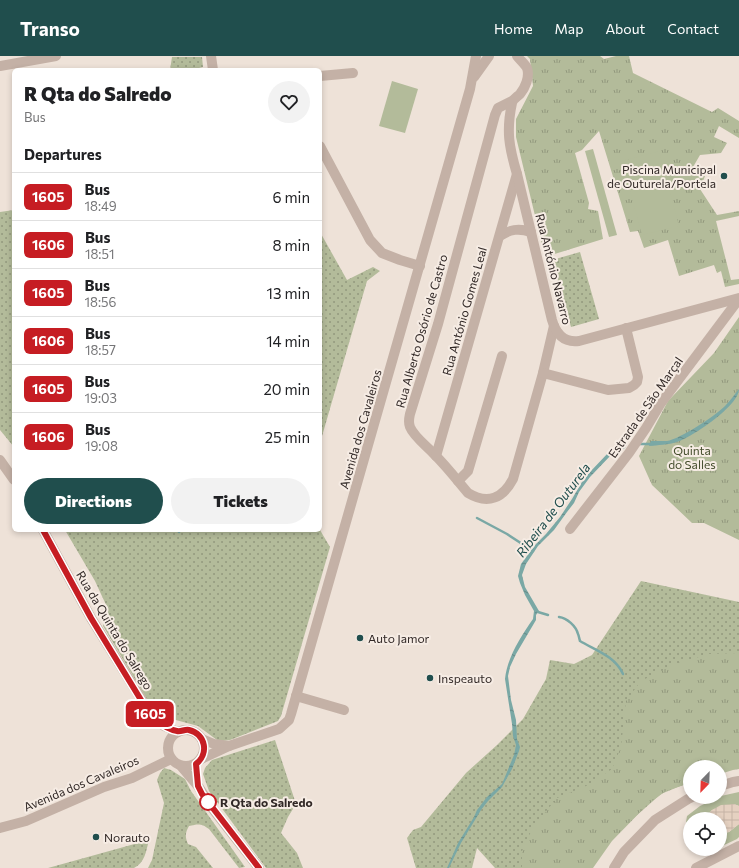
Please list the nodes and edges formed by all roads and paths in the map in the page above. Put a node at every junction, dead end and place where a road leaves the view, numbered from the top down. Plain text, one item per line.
1 (56, 56) edge
2 (212, 56) edge
3 (476, 56) edge
4 (489, 56) edge
5 (517, 56) edge
6 (0, 66) edge
7 (213, 68) edge
8 (353, 73) dead end
9 (322, 76) edge
10 (472, 81) junction
11 (512, 101) junction
12 (323, 160) edge
13 (517, 174) junction
14 (531, 232) junction
15 (500, 236) junction
16 (420, 266) junction
17 (739, 298) edge
18 (554, 326) junction
19 (626, 328) junction
20 (502, 356) dead end
21 (543, 373) junction
22 (436, 456) junction
23 (0, 460) edge
24 (12, 477) edge
25 (458, 481) junction
26 (570, 529) dead end
27 (44, 532) edge
28 (296, 696) junction
29 (344, 710) dead end
30 (178, 732) junction
31 (202, 739) junction
32 (229, 746) junction
33 (170, 759) junction
34 (198, 761) junction
35 (182, 766) junction
36 (739, 781) edge
37 (727, 784) edge
38 (198, 786) junction
39 (683, 802) edge
40 (0, 828) edge
41 (739, 846) edge
42 (259, 868) edge
43 (614, 868) edge
44 (696, 868) edge

1 - 6 street
2 - 7 street
3 - 10 street, Avenida dos Cavaleiros
4 - 10 street, Avenida dos Cavaleiros
5 - 11 street
8 - 9 street
10 - 16 street, Avenida dos Cavaleiros
11 - 13 street, Rua António Navarro
11 - 22 street, Rua Alberto Osório de Castro
12 - 16 street
13 - 14 street, Rua António Navarro
13 - 15 street, Rua António Gomes Leal
14 - 15 street
14 - 18 street, Rua António Navarro
15 - 22 street, Rua António Gomes Leal
16 - 28 street, Avenida dos Cavaleiros
17 - 19 street, Rua António Navarro
17 - 26 street, Estrada de São Marçal
18 - 19 street, Rua António Navarro
18 - 21 street, Rua Alberto Osório de Castro
19 - 21 street
20 - 25 street
21 - 25 street, Rua Alberto Osório de Castro
22 - 25 street, Rua Alberto Osório de Castro
23 - 24 street
27 - 30 street, Rua da Quinta do Salrego
28 - 29 street
28 - 32 street, Avenida dos Cavaleiros
30 - 31 street
30 - 33 street
31 - 32 street
31 - 34 street
32 - 34 street, Avenida dos Cavaleiros
33 - 35 street
33 - 40 street, Avenida dos Cavaleiros
34 - 35 street
34 - 38 street
35 - 38 street
36 - 37 street
38 - 42 street
39 - 43 street
41 - 44 street

